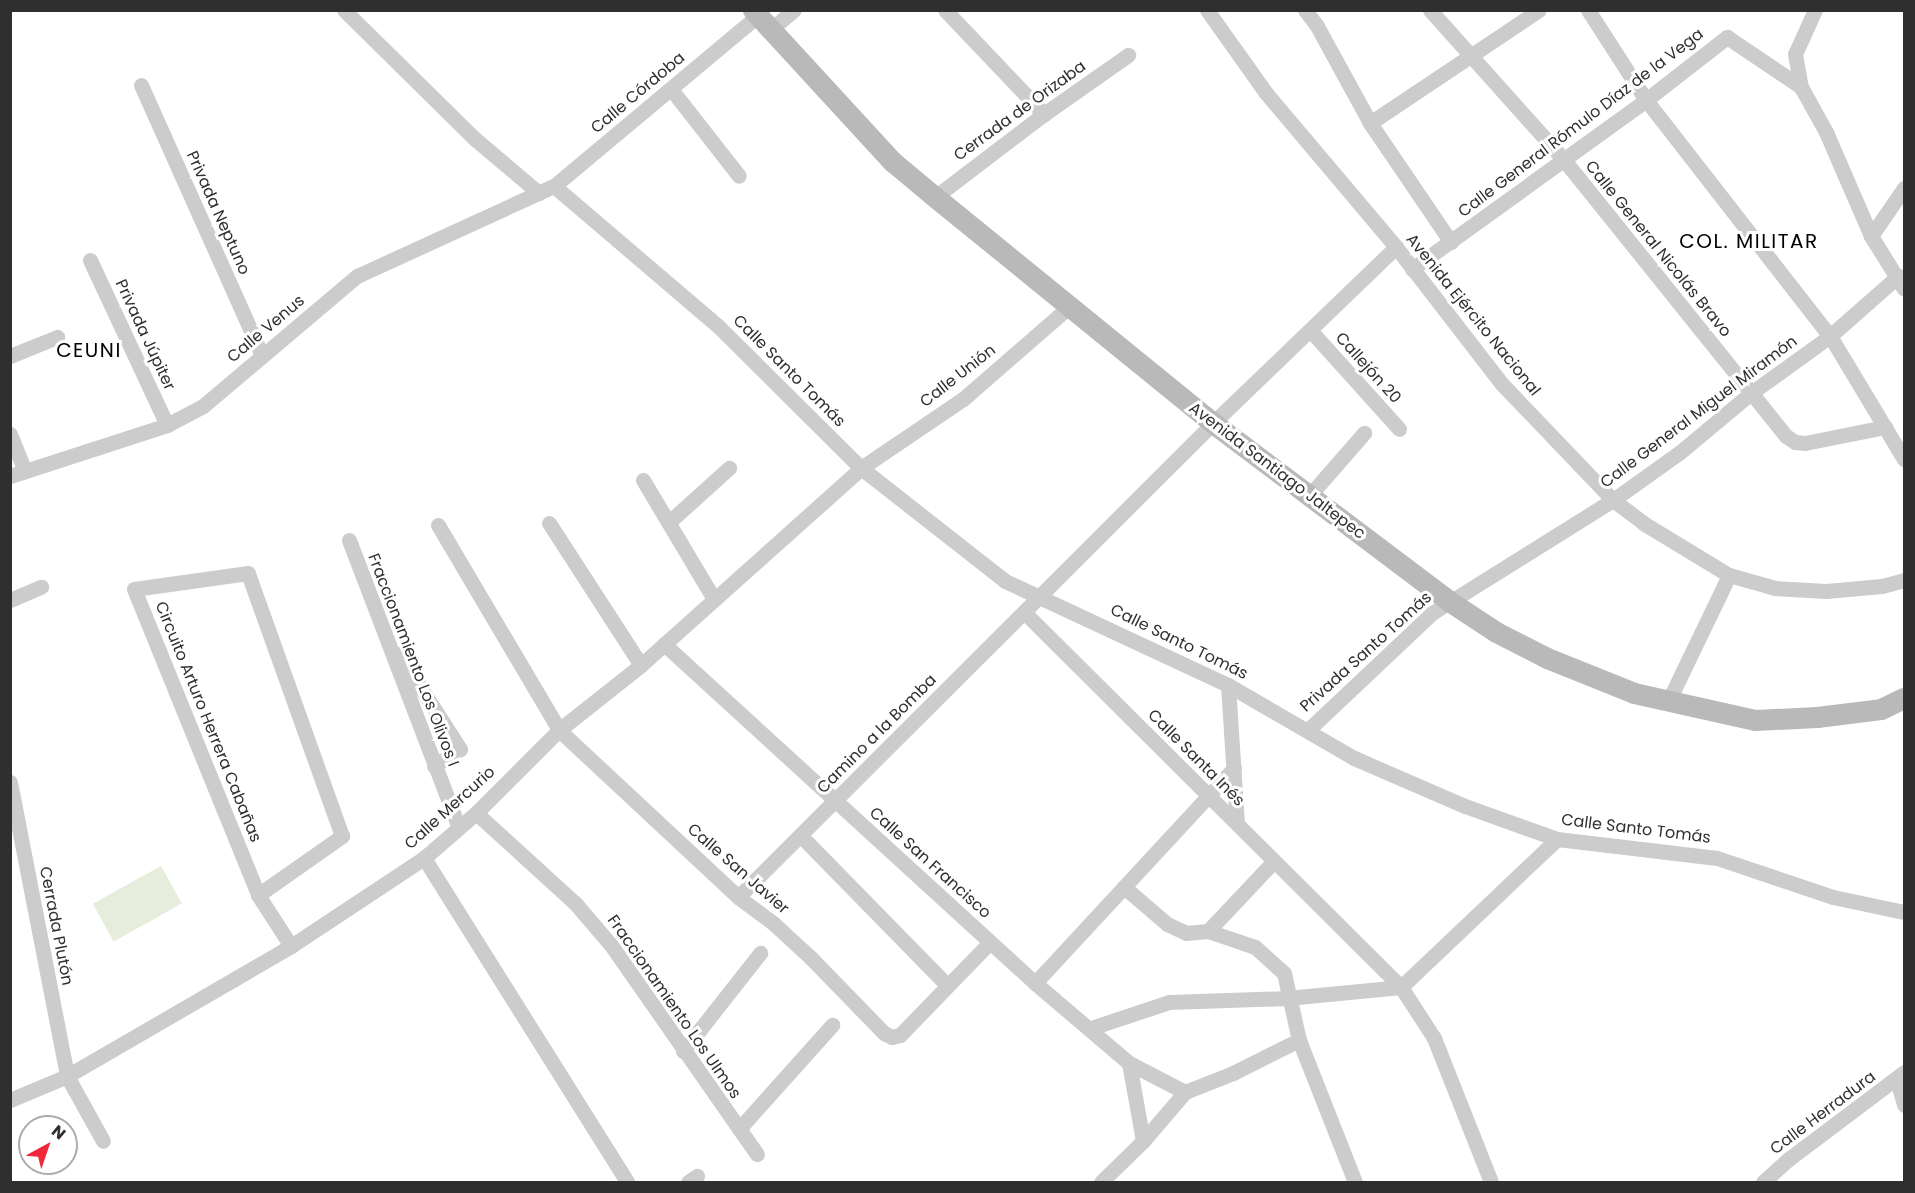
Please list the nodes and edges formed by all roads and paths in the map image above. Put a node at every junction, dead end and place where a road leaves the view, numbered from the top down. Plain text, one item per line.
1 (344, 10) edge
2 (794, 10) edge
3 (945, 10) edge
4 (1207, 10) edge
5 (1305, 10) edge
6 (1430, 10) edge
7 (1539, 10) edge
8 (1588, 10) edge
9 (1815, 10) edge
10 (760, 19) edge
11 (1128, 55) dead end
12 (1473, 56) junction
13 (141, 85) dead end
14 (1801, 87) junction
15 (671, 89) junction
16 (1646, 100) junction
17 (1044, 114) junction
18 (1370, 123) junction
19 (1564, 160) junction
20 (739, 176) dead end
21 (554, 186) junction
22 (1905, 188) edge
23 (539, 193) junction
24 (935, 197) junction
25 (1870, 236) junction
26 (1451, 242) junction
27 (1396, 248) junction
28 (90, 260) dead end
29 (1412, 269) junction
30 (1901, 282) edge
31 (1071, 305) junction
32 (1310, 330) junction
33 (1830, 336) junction
34 (57, 337) dead end
35 (262, 355) junction
36 (10, 356) edge
37 (1751, 393) junction
38 (1213, 423) junction
39 (168, 425) junction
40 (1886, 427) junction
41 (1399, 429) dead end
42 (1364, 433) dead end
43 (10, 434) edge
44 (1905, 459) edge
45 (729, 468) dead end
46 (861, 468) junction
47 (18, 474) edge
48 (643, 480) dead end
49 (1309, 496) junction
50 (1613, 500) junction
51 (669, 522) junction
52 (549, 523) dead end
53 (438, 525) dead end
54 (349, 540) dead end
55 (1729, 575) junction
56 (1905, 580) edge
57 (41, 587) dead end
58 (1041, 596) junction
59 (714, 599) junction
60 (10, 600) edge
61 (1449, 601) junction
62 (1024, 612) junction
63 (382, 627) junction
64 (664, 644) junction
65 (641, 665) junction
66 (1228, 685) junction
67 (1905, 698) edge
68 (1668, 702) junction
69 (559, 730) junction
70 (1308, 730) junction
71 (434, 766) junction
72 (1234, 768) junction
73 (10, 782) edge
74 (1208, 795) junction
75 (835, 801) junction
76 (476, 813) junction
77 (1237, 823) junction
78 (458, 826) junction
79 (800, 835) junction
80 (1557, 839) junction
81 (424, 858) junction
82 (1274, 861) junction
83 (1124, 887) junction
84 (258, 896) junction
85 (738, 897) junction
86 (1905, 912) edge
87 (1208, 931) junction
88 (990, 942) junction
89 (291, 946) junction
90 (760, 953) dead end
91 (1035, 983) junction
92 (947, 986) junction
93 (1401, 987) junction
94 (1287, 998) junction
95 (832, 1025) dead end
96 (1091, 1028) junction
97 (1299, 1040) junction
98 (683, 1051) junction
99 (1129, 1063) junction
100 (67, 1076) junction
101 (1901, 1076) edge
102 (1185, 1092) junction
103 (10, 1100) edge
104 (1905, 1105) edge
105 (739, 1129) junction
106 (103, 1141) dead end
107 (1143, 1141) junction
108 (757, 1154) dead end
109 (627, 1182) edge
110 (1101, 1182) edge
111 (1354, 1182) edge
112 (1491, 1182) edge
113 (1763, 1182) edge

1 - 23 street
2 - 10 street, Calle Córdoba
3 - 17 street
4 - 27 street, Avenida Ejército Nacional
5 - 18 street
6 - 12 street, Calle General Nicolás Bravo
7 - 12 street
8 - 16 street
9 - 14 street
10 - 15 street, Calle Córdoba
10 - 24 street, Avenida Santiago Jaltepec
11 - 17 street, Cerrada de Orizaba
12 - 18 street
12 - 19 street, Calle General Nicolás Bravo
13 - 35 street, Privada Neptuno
14 - 16 street, Calle General Rómulo Díaz de la Vega
14 - 25 street
15 - 20 street
15 - 21 street, Calle Córdoba
16 - 19 street, Calle General Rómulo Díaz de la Vega
16 - 33 street
17 - 24 street, Cerrada de Orizaba
18 - 26 street
19 - 26 street, Calle General Rómulo Díaz de la Vega
19 - 37 street, Calle General Nicolás Bravo
21 - 23 street, Calle Córdoba
21 - 46 street, Calle Santo Tomás
22 - 25 street
23 - 35 street, Calle Venus
24 - 31 street, Avenida Santiago Jaltepec
25 - 30 street
26 - 29 street, Calle General Rómulo Díaz de la Vega
27 - 29 street, Avenida Ejército Nacional
27 - 32 street, Camino a la Bomba
28 - 39 street, Privada Júpiter
29 - 50 street, Avenida Ejército Nacional
30 - 33 street, Calle General Miguel Miramón
31 - 38 street, Avenida Santiago Jaltepec
31 - 46 street, Calle Unión
32 - 38 street, Camino a la Bomba
32 - 41 street, Callejón 20
33 - 37 street, Calle General Miguel Miramón
33 - 40 street
34 - 36 street
35 - 39 street, Calle Venus
37 - 40 street, Calle General Nicolás Bravo
37 - 50 street, Calle General Miguel Miramón
38 - 49 street, Avenida Santiago Jaltepec
38 - 58 street, Camino a la Bomba
39 - 47 street, Calle Venus
40 - 44 street
42 - 49 street
43 - 47 street
45 - 51 street
46 - 58 street, Calle Santo Tomás
46 - 59 street, Calle Mercurio
48 - 51 street
49 - 61 street, Avenida Santiago Jaltepec
50 - 55 street, Avenida Ejército Nacional
50 - 61 street, Calle General Miguel Miramón
51 - 59 street
52 - 65 street
53 - 69 street, Calle San Javier
54 - 63 street, Fraccionamiento Los Olivos I
55 - 56 street, Avenida Ejército Nacional
55 - 68 street
57 - 60 street
58 - 62 street, Camino a la Bomba
58 - 66 street, Calle Santo Tomás
59 - 64 street, Calle Mercurio
61 - 68 street, Avenida Santiago Jaltepec
61 - 70 street, Privada Santo Tomás
62 - 74 street, Calle Santa Inés
62 - 75 street, Camino a la Bomba
63 - 71 street, Fraccionamiento Los Olivos I
63 - 71 street
64 - 65 street, Calle Mercurio
64 - 75 street, Calle San Francisco
65 - 69 street, Calle Mercurio
66 - 70 street, Calle Santo Tomás
66 - 72 street
67 - 68 street, Avenida Santiago Jaltepec
69 - 76 street, Calle Mercurio
69 - 85 street, Calle San Javier
70 - 80 street, Calle Santo Tomás
71 - 78 street, Fraccionamiento Los Olivos I
72 - 74 street
72 - 77 street
73 - 100 street, Cerrada Plutón
74 - 77 street, Calle Santa Inés
74 - 83 street
75 - 79 street, Camino a la Bomba
75 - 88 street, Calle San Francisco
76 - 78 street, Calle Mercurio
76 - 98 street, Fraccionamiento Los Ulmos
77 - 82 street, Calle Santa Inés
78 - 81 street, Calle Mercurio
79 - 85 street, Camino a la Bomba
79 - 92 street
80 - 86 street, Calle Santo Tomás
80 - 93 street
81 - 89 street, Calle Mercurio
81 - 109 street
82 - 87 street
82 - 93 street, Calle Santa Inés
83 - 87 street
83 - 91 street
84 - 84 street, Circuito Arturo Herrera Cabañas
84 - 89 street, Circuito Arturo Herrera Cabañas
85 - 92 street, Calle San Javier
87 - 94 street
88 - 91 street, Calle San Francisco
88 - 92 street
89 - 100 street, Calle Mercurio
90 - 98 street
91 - 96 street, Calle San Francisco
93 - 94 street
93 - 112 street, Calle Santa Inés
94 - 96 street
94 - 97 street
95 - 105 street
96 - 99 street, Calle San Francisco
97 - 102 street
97 - 111 street
98 - 105 street, Fraccionamiento Los Ulmos
99 - 102 street, Calle San Francisco
99 - 107 street
100 - 103 street, Calle Mercurio
100 - 106 street, Cerrada Plutón
101 - 104 street
101 - 113 street, Calle Herradura
102 - 107 street
105 - 108 street, Fraccionamiento Los Ulmos
107 - 110 street

